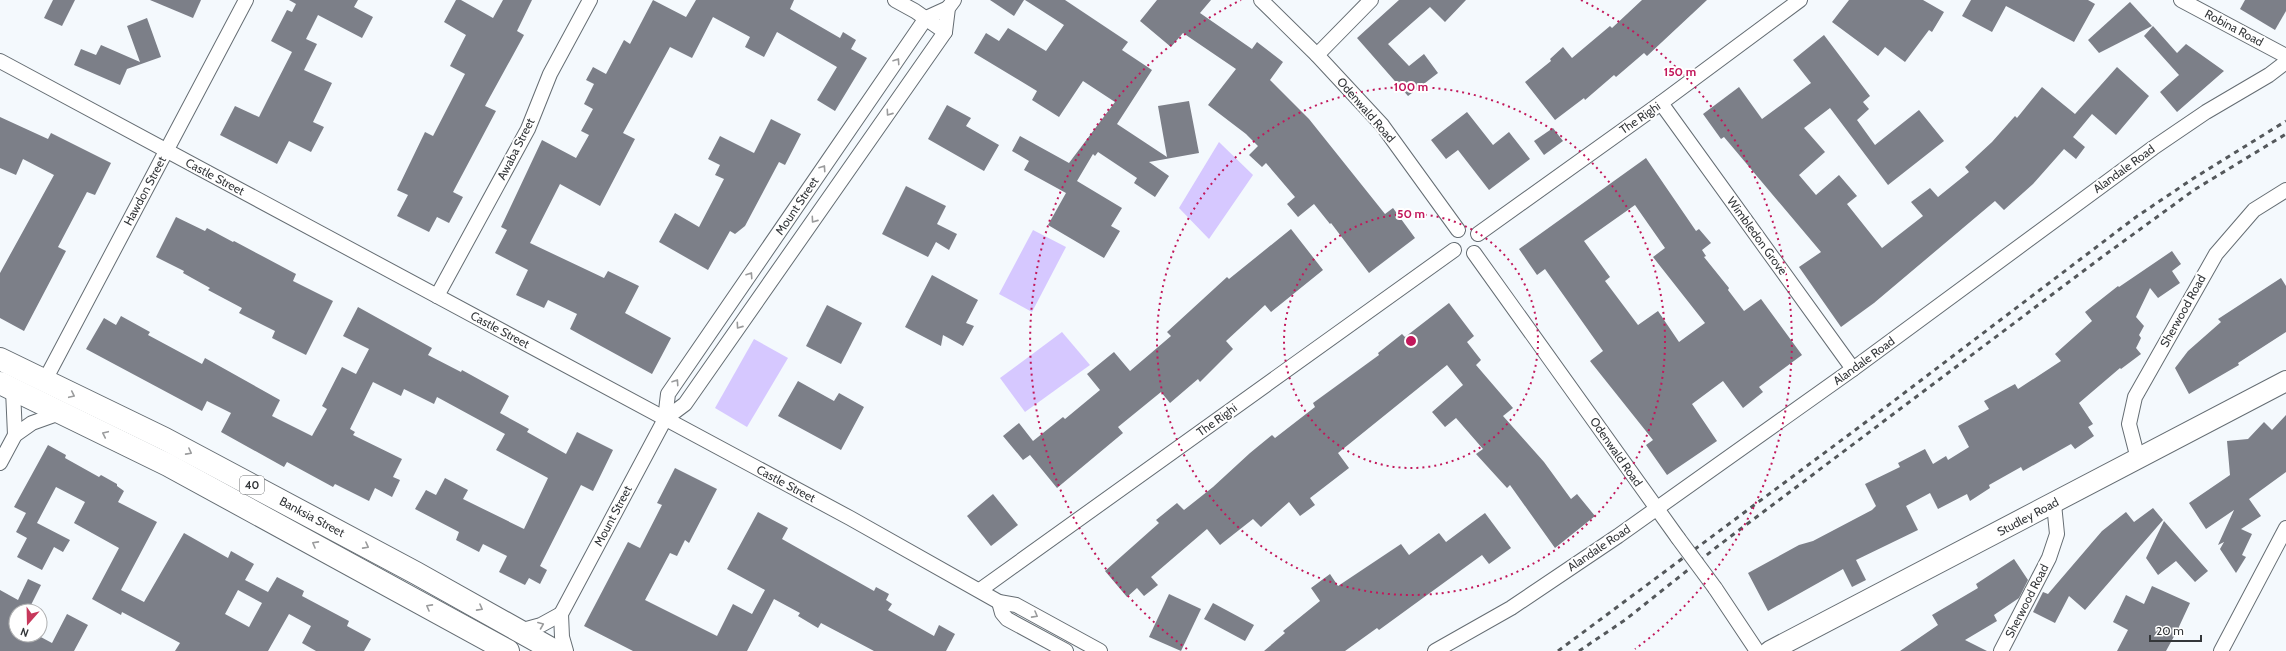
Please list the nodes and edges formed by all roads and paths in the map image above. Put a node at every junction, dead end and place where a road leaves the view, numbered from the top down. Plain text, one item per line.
1 (246, 0) edge
2 (590, 0) edge
3 (895, 0) edge
4 (1261, 0) edge
5 (1371, 0) edge
6 (1800, 0) edge
7 (2181, 0) edge
8 (951, 4) edge
9 (926, 18) junction
10 (946, 32) junction
11 (1317, 54) junction
12 (2286, 56) edge
13 (0, 62) edge
14 (2286, 62) edge
15 (1661, 103) junction
16 (165, 151) junction
17 (2286, 190) edge
18 (1458, 230) junction
19 (1478, 234) junction
20 (1454, 250) junction
21 (1474, 253) junction
22 (437, 296) junction
23 (0, 359) edge
24 (1853, 369) junction
25 (2286, 381) edge
26 (44, 382) junction
27 (7, 386) edge
28 (60, 413) junction
29 (665, 419) junction
30 (15, 435) junction
31 (2138, 459) junction
32 (0, 464) edge
33 (2054, 504) junction
34 (1657, 508) junction
35 (2286, 528) edge
36 (980, 590) junction
37 (999, 602) junction
38 (561, 614) junction
39 (519, 631) junction
40 (507, 651) edge
41 (555, 651) edge
42 (566, 651) edge
43 (1066, 651) edge
44 (1100, 651) edge
45 (1435, 651) edge
46 (1757, 651) edge
47 (1770, 651) edge
48 (2001, 651) edge
49 (2221, 651) edge

1 - 16 street, Hawdon Street
2 - 22 street, Awaba Street
3 - 9 street
4 - 11 street, Odenwald Road
5 - 11 street
6 - 15 street, The Righi
7 - 12 street, Robina Road
8 - 9 street
8 - 10 street
9 - 10 street
29 -> 9 street, Mount Street
10 -> 29 street, Mount Street
11 - 18 street, Odenwald Road
13 - 16 street, Castle Street
14 - 24 street, Alandale Road
15 - 19 street, The Righi
15 - 24 street, Wimbledon Grove
16 - 22 street, Castle Street
16 - 26 street, Hawdon Street
17 - 31 street, Sherwood Road
18 - 19 street
18 - 20 street
19 - 21 street
20 - 21 street
20 - 36 street, The Righi
21 - 34 street, Odenwald Road
22 - 29 street, Castle Street
23 - 26 highway, Banksia Street / 40
24 - 34 street, Alandale Road
25 - 31 street, Studley Road
26 -> 39 highway, Banksia Street / 40
27 - 28 highway, Banksia Street / 40
27 - 30 street
28 - 30 street
40 -> 28 highway, Banksia Street / 40
29 - 36 street, Castle Street
29 - 38 street, Mount Street
30 - 32 street
31 - 33 street, Studley Road
33 - 47 street, Studley Road
33 - 48 street, Sherwood Road
34 - 45 street, Alandale Road
34 - 46 street, Odenwald Road, bridge
35 - 49 street
36 - 37 street, Castle Street
37 - 43 street
37 -> 44 street, Castle Street
39 -> 38 street
38 - 42 street
39 - 41 highway, Banksia Street / 40

